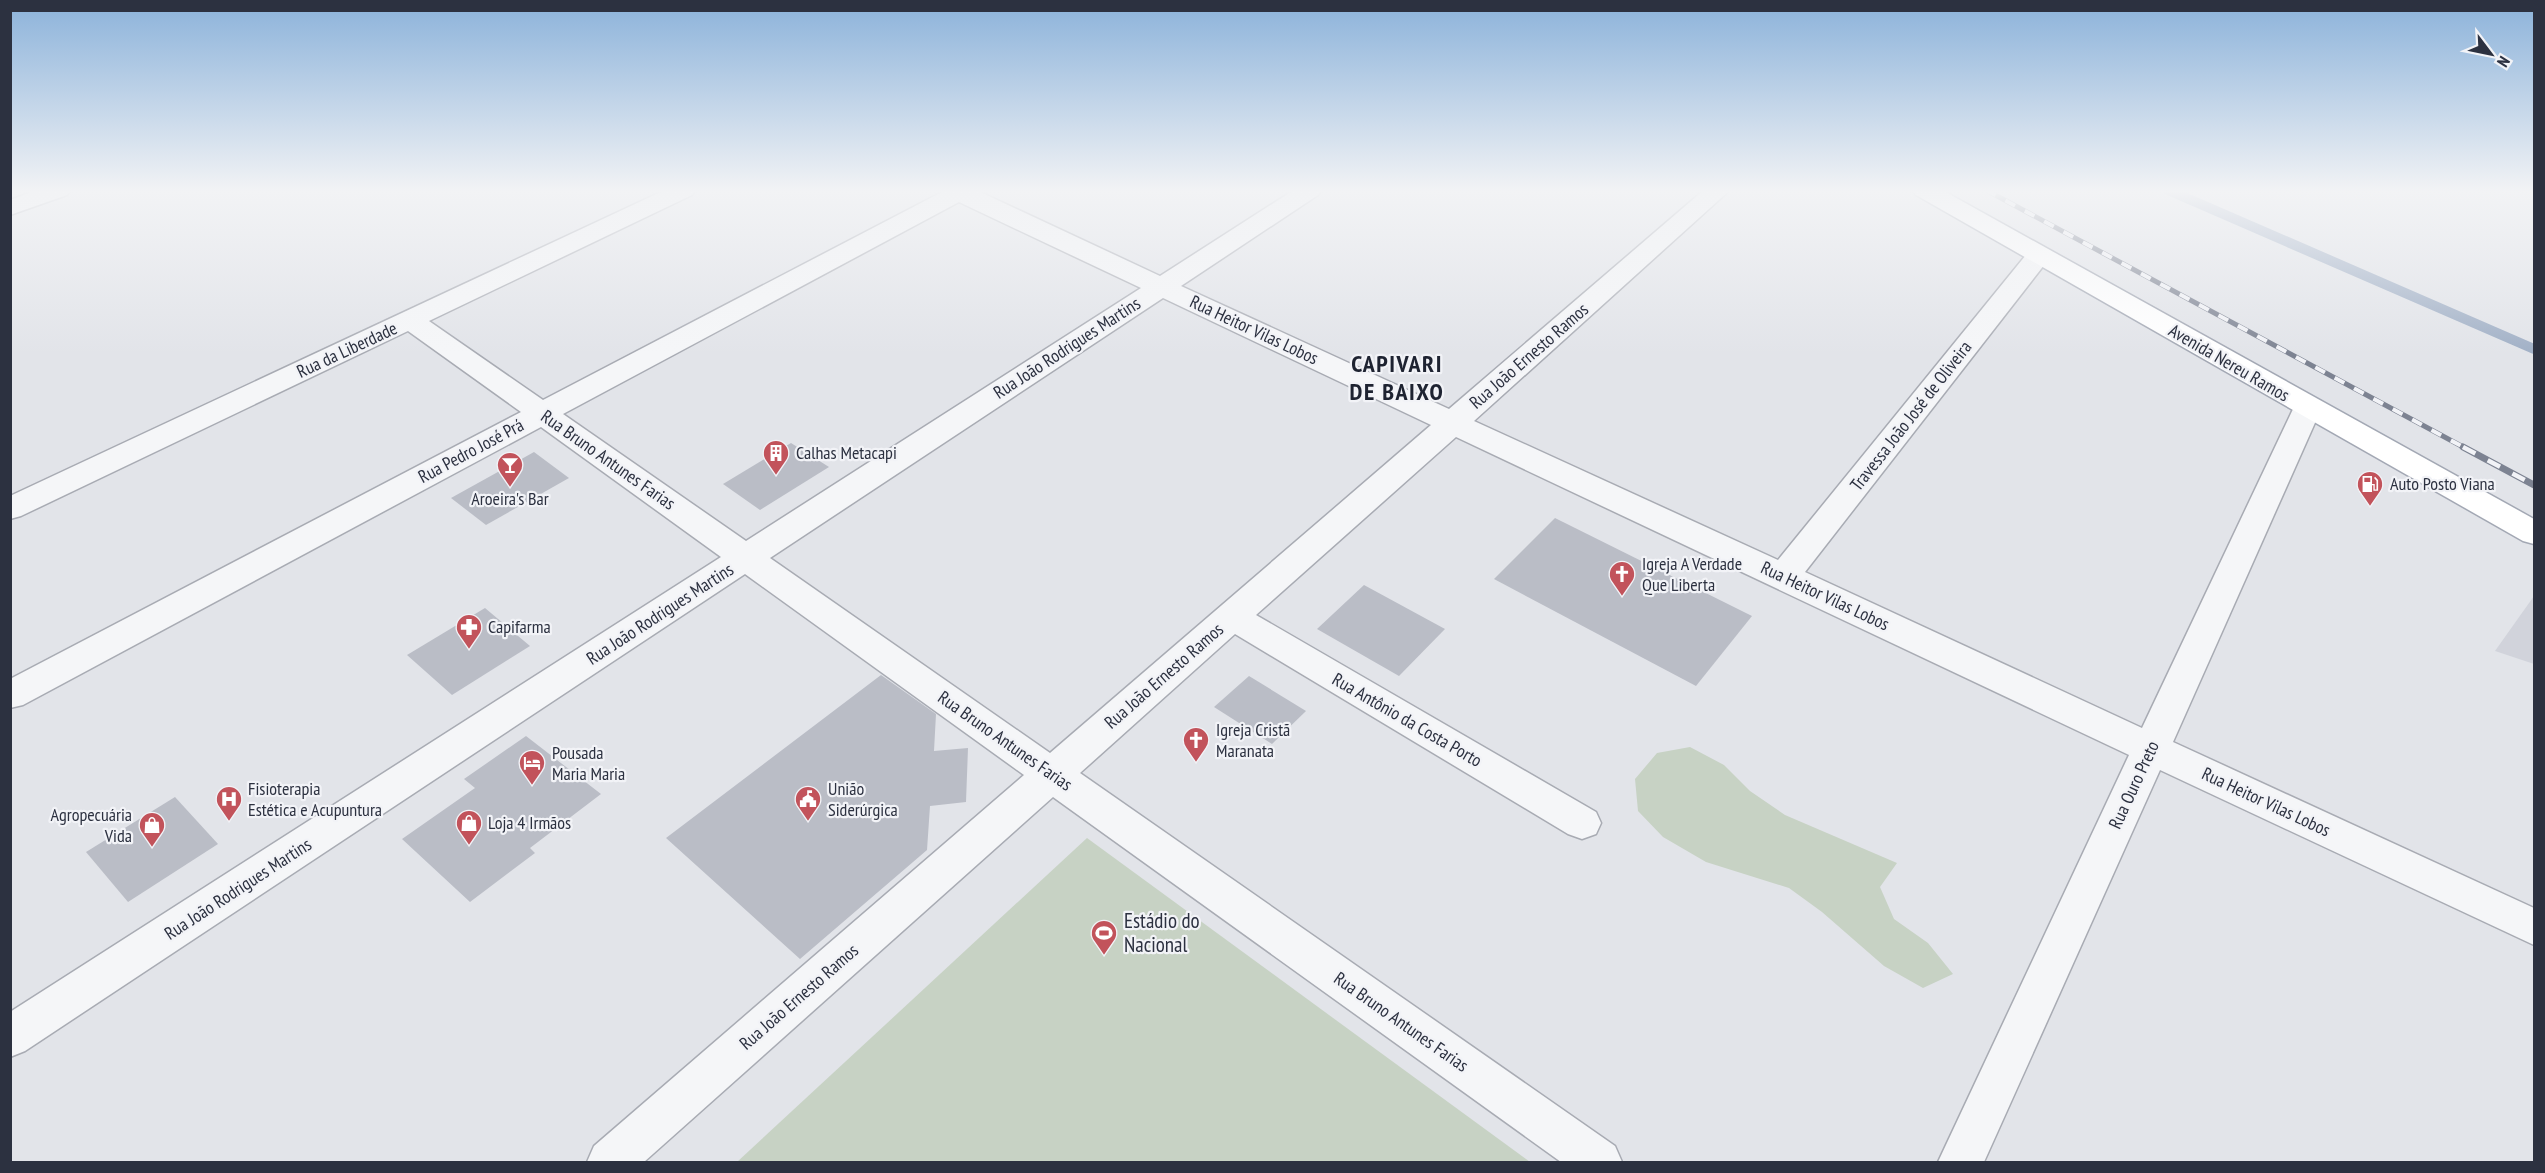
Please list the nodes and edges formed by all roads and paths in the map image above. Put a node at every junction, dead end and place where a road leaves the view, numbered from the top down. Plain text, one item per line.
1 (569, 245) edge
2 (857, 245) edge
3 (1072, 245) edge
4 (1226, 245) edge
5 (1656, 245) edge
6 (2021, 245) edge
7 (2039, 255) junction
8 (1161, 287) junction
9 (410, 320) junction
10 (2308, 407) junction
11 (542, 413) junction
12 (1453, 423) junction
13 (10, 509) edge
14 (2535, 533) edge
15 (746, 558) junction
16 (1783, 577) junction
17 (1232, 617) junction
18 (10, 695) edge
19 (2151, 748) junction
20 (1052, 774) junction
21 (1582, 823) dead end
22 (2535, 927) edge
23 (10, 1037) edge
24 (610, 1162) edge
25 (1599, 1162) edge
26 (1961, 1162) edge

1 - 9 street, Rua da Liberdade
2 - 11 street, Rua Pedro José Prá
3 - 8 street, Rua Heitor Vilas Lobos
4 - 8 street, Rua João Rodrigues Martins
5 - 12 street, Rua João Ernesto Ramos
6 - 7 main road, Avenida Nereu Ramos
7 - 10 main road, Avenida Nereu Ramos
7 - 16 street, Travessa João José de Oliveira
8 - 12 street, Rua Heitor Vilas Lobos
8 - 15 street, Rua João Rodrigues Martins
9 - 11 street, Rua Bruno Antunes Farias
9 - 13 street, Rua da Liberdade
10 - 14 main road, Avenida Nereu Ramos
10 - 19 street, Rua Ouro Preto
11 - 15 street, Rua Bruno Antunes Farias
11 - 18 street, Rua Pedro José Prá
12 - 16 street, Rua Heitor Vilas Lobos
12 - 17 street, Rua João Ernesto Ramos
15 - 20 street, Rua Bruno Antunes Farias
15 - 23 street, Rua João Rodrigues Martins
16 - 19 street, Rua Heitor Vilas Lobos
17 - 20 street, Rua João Ernesto Ramos
17 - 21 street, Rua Antônio da Costa Porto
19 - 22 street, Rua Heitor Vilas Lobos
19 - 26 street, Rua Ouro Preto
20 - 24 street, Rua João Ernesto Ramos
20 - 25 street, Rua Bruno Antunes Farias

